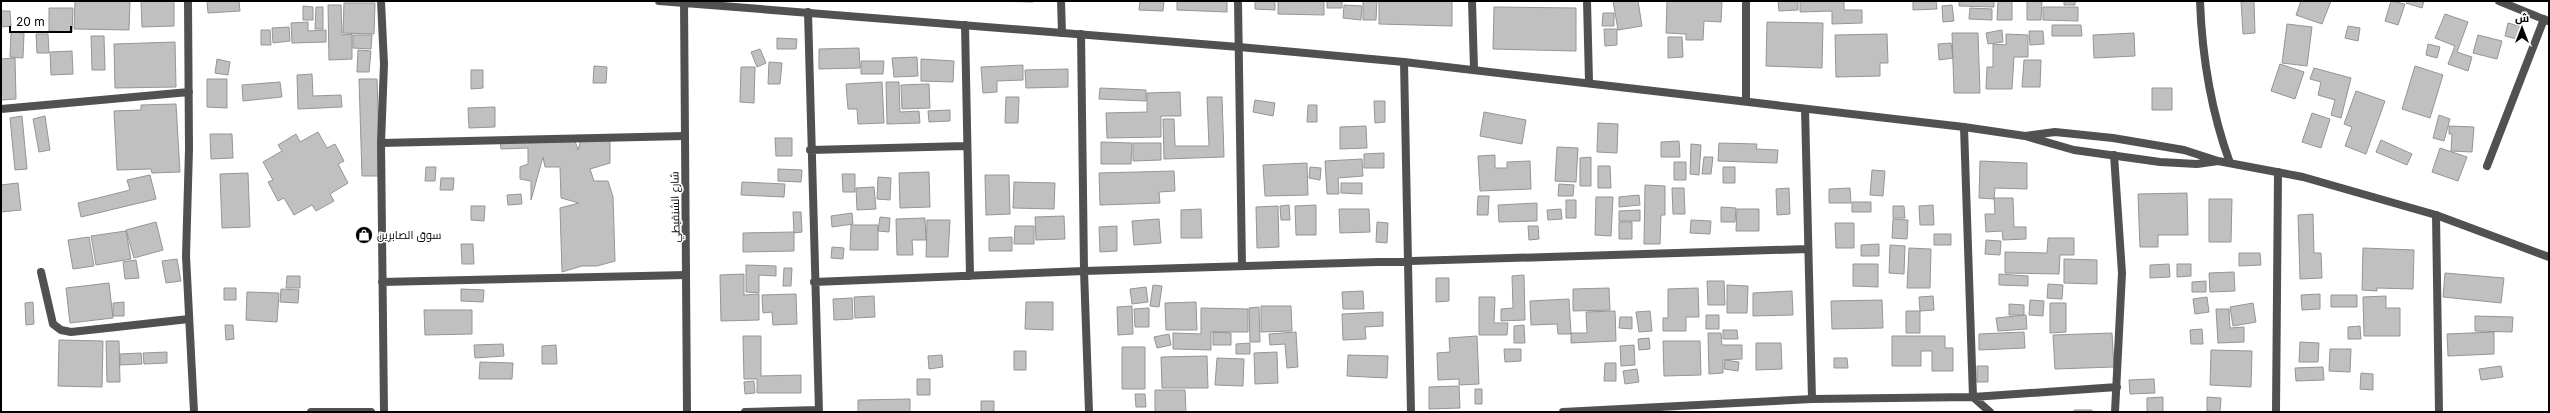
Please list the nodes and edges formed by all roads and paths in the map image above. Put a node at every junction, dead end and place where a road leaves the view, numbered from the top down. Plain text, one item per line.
1 (188, 1) edge
2 (381, 1) edge
3 (659, 1) edge
4 (1061, 1) edge
5 (1238, 1) edge
6 (1472, 1) edge
7 (1587, 1) edge
8 (1746, 1) edge
9 (2200, 1) edge
10 (2499, 1) edge
11 (684, 2) edge
12 (808, 12) junction
13 (2546, 20) edge
14 (965, 25) junction
15 (1062, 33) junction
16 (1081, 34) junction
17 (1239, 46) junction
18 (1404, 62) junction
19 (1474, 69) junction
20 (1589, 82) junction
21 (189, 92) junction
22 (1746, 101) junction
23 (1, 109) edge
24 (1805, 109) junction
25 (1964, 127) junction
26 (685, 136) junction
27 (2025, 136) junction
28 (381, 143) junction
29 (966, 146) junction
30 (810, 150) junction
31 (2114, 155) junction
32 (2218, 161) junction
33 (2230, 163) junction
34 (2487, 166) dead end
35 (2278, 172) junction
36 (2436, 215) junction
37 (1808, 249) junction
38 (2549, 257) edge
39 (1407, 261) junction
40 (1242, 266) junction
41 (1084, 271) junction
42 (41, 272) dead end
43 (686, 275) junction
44 (970, 276) junction
45 (382, 282) junction
46 (814, 282) junction
47 (189, 319) junction
48 (2117, 387) junction
49 (1973, 397) junction
50 (1812, 399) junction
51 (1723, 408) edge
52 (818, 411) edge
53 (194, 412) edge
54 (311, 412) edge
55 (371, 412) edge
56 (384, 412) edge
57 (688, 412) edge
58 (745, 412) edge
59 (1089, 412) edge
60 (1411, 412) edge
61 (1562, 412) edge
62 (1990, 412) edge
63 (2115, 412) edge
64 (2276, 412) edge
65 (2439, 412) edge

1 - 21 street
2 - 28 street
3 - 11 street
4 - 15 street
5 - 17 street
6 - 19 street
7 - 20 street
8 - 22 street
9 - 33 street
10 - 13 street
11 - 12 street
11 - 26 street, شارع الشنقيطي
12 - 14 street
12 - 30 street
13 - 34 street
14 - 15 street
14 - 29 street
15 - 16 street
16 - 17 street
16 - 41 street
17 - 18 street
17 - 40 street
18 - 19 street
18 - 39 street
19 - 20 street
20 - 22 street
21 - 23 street
21 - 47 street
22 - 24 street
24 - 25 street
24 - 37 street
25 - 27 street
25 - 49 street
26 - 28 street
26 - 43 street, شارع الشنقيطي
27 - 31 street
27 - 32 street
28 - 45 street
29 - 30 street
29 - 44 street
30 - 46 street
31 - 32 street
31 - 48 street
32 - 33 street
33 - 35 street
35 - 36 street
35 - 64 street
36 - 38 street
36 - 65 street
37 - 39 street
37 - 50 street
39 - 40 street
39 - 60 street
40 - 41 street
41 - 44 street
41 - 59 street
42 - 47 street
43 - 45 street
43 - 57 street, شارع الشنقيطي
44 - 46 street
45 - 56 street
46 - 52 street
47 - 53 street
48 - 49 street
48 - 63 street
49 - 50 street
49 - 62 street
50 - 51 street
51 - 61 street
52 - 58 street
54 - 55 street

